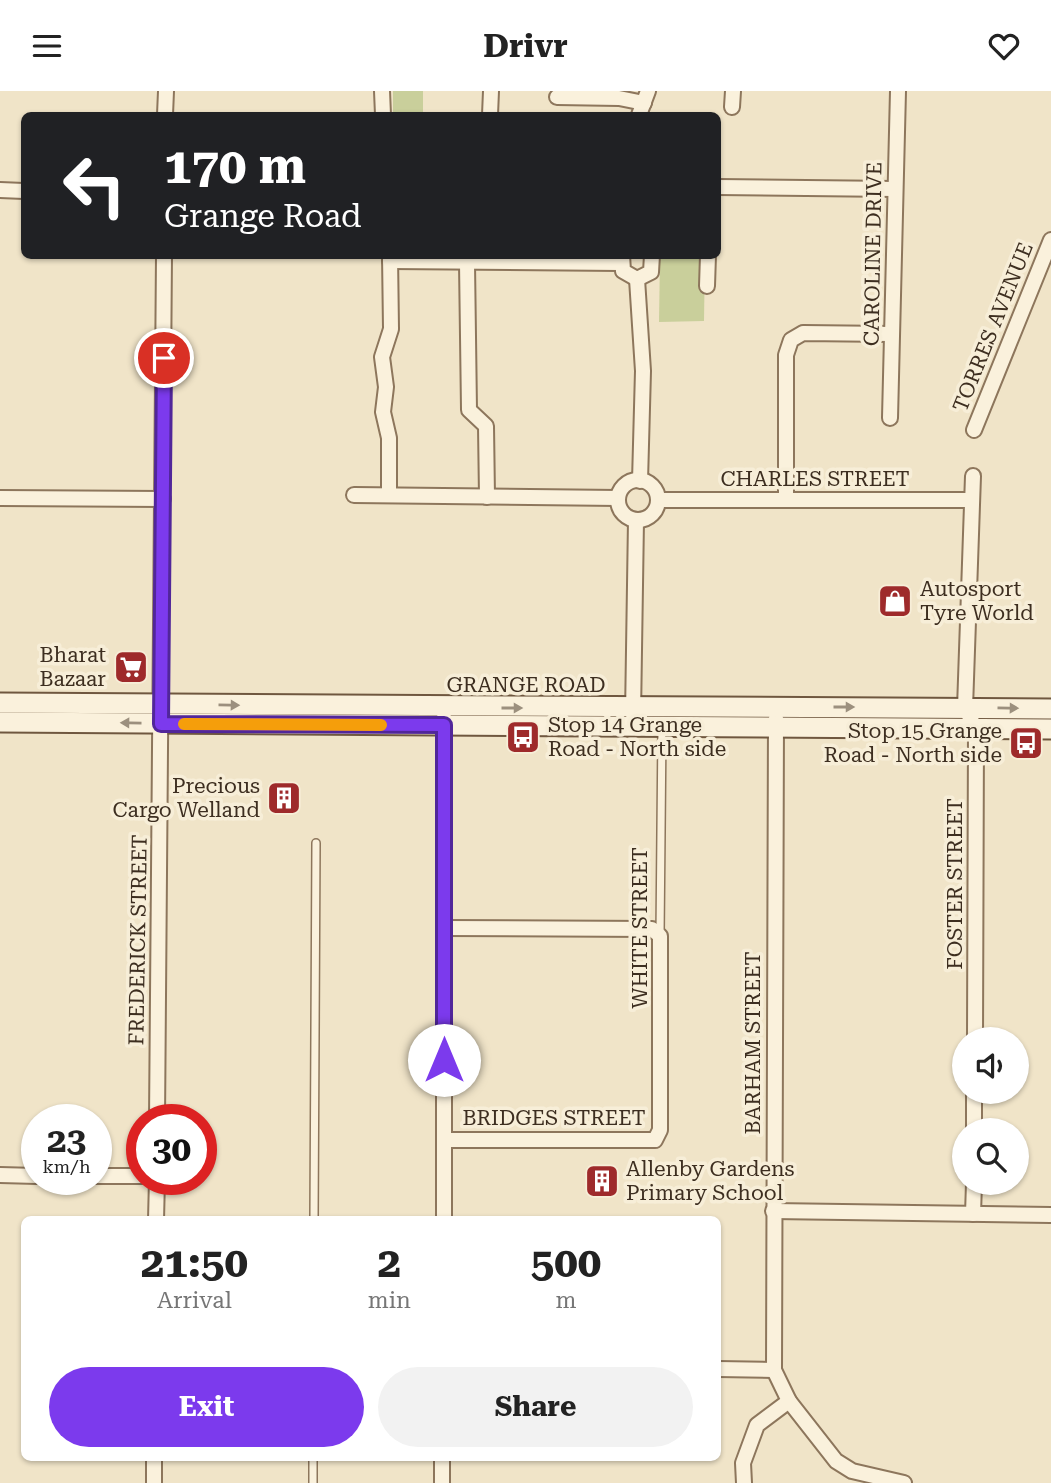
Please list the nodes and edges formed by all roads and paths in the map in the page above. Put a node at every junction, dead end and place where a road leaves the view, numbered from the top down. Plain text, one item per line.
1 (166, 91) edge
2 (383, 91) edge
3 (491, 91) edge
4 (733, 91) edge
5 (898, 91) edge
6 (557, 97) dead end
7 (644, 103) edge
8 (732, 107) dead end
9 (165, 112) edge
10 (383, 112) edge
11 (491, 112) edge
12 (721, 187) edge
13 (895, 188) junction
14 (0, 190) edge
15 (21, 191) edge
16 (1051, 240) edge
17 (164, 259) edge
18 (390, 259) edge
19 (405, 259) edge
20 (621, 259) edge
21 (652, 259) edge
22 (708, 259) edge
23 (467, 263) junction
24 (637, 279) junction
25 (707, 286) dead end
26 (891, 334) junction
27 (890, 418) dead end
28 (975, 430) dead end
29 (973, 476) dead end
30 (640, 481) junction
31 (389, 494) junction
32 (354, 495) dead end
33 (487, 497) junction
34 (0, 498) edge
35 (618, 498) junction
36 (163, 499) junction
37 (786, 499) junction
38 (657, 500) junction
39 (972, 501) junction
40 (636, 520) junction
41 (0, 703) edge
42 (776, 707) junction
43 (965, 708) junction
44 (1051, 709) edge
45 (161, 714) junction
46 (444, 716) junction
47 (633, 717) junction
48 (0, 722) edge
49 (662, 727) junction
50 (776, 728) junction
51 (976, 729) junction
52 (1051, 729) edge
53 (316, 843) dead end
54 (444, 927) junction
55 (660, 936) junction
56 (975, 1027) edge
57 (157, 1104) edge
58 (660, 1130) joint
59 (444, 1140) junction
60 (0, 1175) edge
61 (21, 1175) edge
62 (157, 1195) edge
63 (974, 1195) edge
64 (773, 1211) junction
65 (973, 1214) junction
66 (1051, 1215) edge
67 (156, 1216) edge
68 (314, 1216) edge
69 (444, 1216) edge
70 (721, 1369) edge
71 (774, 1370) junction
72 (789, 1401) junction
73 (154, 1461) edge
74 (313, 1461) edge
75 (442, 1461) edge
76 (154, 1483) edge
77 (313, 1483) edge
78 (442, 1483) edge
79 (744, 1483) edge
80 (904, 1483) edge

1 - 9 street
2 - 10 street
3 - 11 street
4 - 8 street
5 - 13 street, CAROLINE DRIVE
6 - 7 street
12 - 13 street
13 - 26 street, CAROLINE DRIVE
14 - 15 street
16 - 28 street, TORRES AVENUE
17 - 36 street, FREDERICK STREET
18 - 31 street
19 - 23 street
20 - 23 street
20 - 24 street
21 - 24 street
22 - 25 street
23 - 33 street
24 - 30 street
26 - 27 street, CAROLINE DRIVE
26 - 37 street
29 - 39 street
30 - 35 street
30 - 38 street
31 - 32 street
31 - 33 street
33 - 35 street
34 - 36 street
35 - 40 street
36 - 45 street, FREDERICK STREET
37 - 38 street, CHARLES STREET
37 - 39 street, CHARLES STREET
38 - 40 street
39 - 43 street
40 - 47 street
41 - 45 main road, GRANGE ROAD
42 -> 43 main road, GRANGE ROAD
42 - 47 main road, GRANGE ROAD
42 - 50 street, BARHAM STREET
43 -> 44 main road, GRANGE ROAD
43 - 51 street
45 - 46 main road, GRANGE ROAD
45 -> 48 main road, GRANGE ROAD
45 - 57 street, FREDERICK STREET
46 - 47 main road, GRANGE ROAD
46 - 54 street
47 - 49 main road, GRANGE ROAD
49 - 50 main road, GRANGE ROAD
49 - 55 lane, WHITE STREET
50 - 51 main road, GRANGE ROAD
50 - 64 street, BARHAM STREET
51 - 52 main road, GRANGE ROAD
51 - 56 street, FOSTER STREET
53 - 68 lane
54 - 55 street
54 - 59 street
55 - 58 street, WHITE STREET
58 - 59 street, BRIDGES STREET
59 - 69 street
60 - 61 street
62 - 67 street
63 - 65 street
64 - 65 street
64 - 71 street, BARHAM STREET
65 - 66 street
70 - 71 street
71 - 72 street, BARHAM STREET
72 - 79 street
72 - 80 street, BARHAM STREET
73 - 76 street
74 - 77 lane
75 - 78 street

